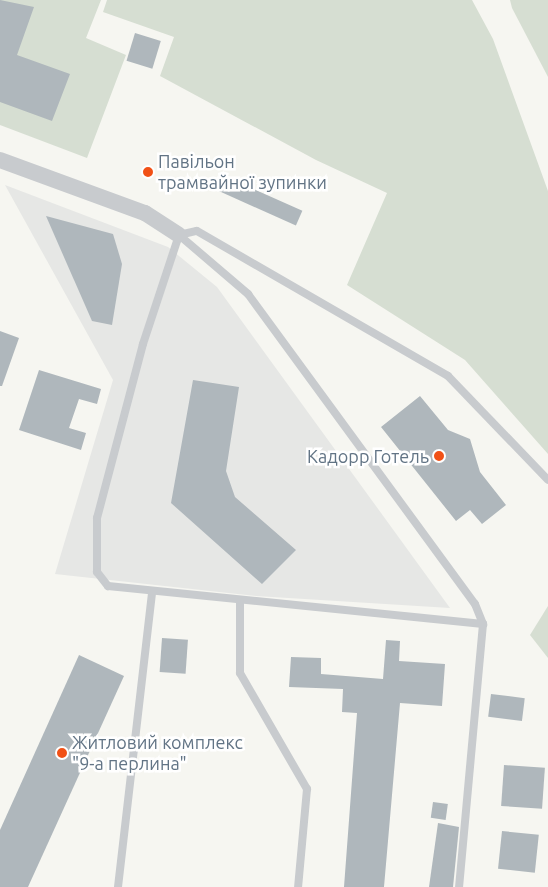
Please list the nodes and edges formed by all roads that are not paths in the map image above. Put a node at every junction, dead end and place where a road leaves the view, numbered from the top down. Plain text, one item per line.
1 (0, 160) edge
2 (179, 235) junction
3 (548, 480) edge
4 (152, 591) junction
5 (240, 602) junction
6 (483, 624) junction
7 (118, 887) edge
8 (298, 887) edge
9 (460, 887) edge

1 - 2 street
2 - 3 lane
2 - 4 lane
2 - 6 lane
4 - 5 lane
4 - 7 lane
5 - 6 lane
5 - 8 lane
6 - 9 lane

